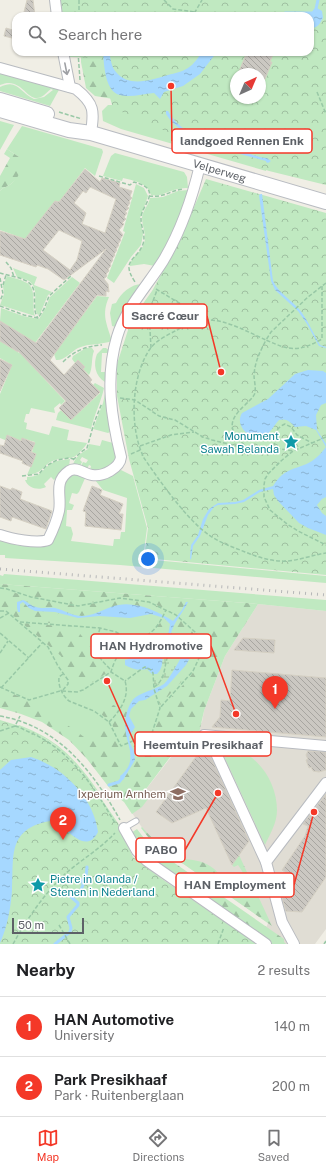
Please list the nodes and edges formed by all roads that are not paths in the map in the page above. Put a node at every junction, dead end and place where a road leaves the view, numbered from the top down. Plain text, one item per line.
1 (55, 0) edge
2 (56, 12) edge
3 (64, 56) edge
4 (0, 68) edge
5 (70, 87) junction
6 (0, 100) edge
7 (0, 110) edge
8 (91, 133) junction
9 (200, 165) junction
10 (326, 202) edge
11 (0, 535) edge
12 (326, 746) edge
13 (326, 783) edge
14 (136, 820) dead end
15 (122, 829) joint
16 (266, 862) junction
17 (266, 944) edge
18 (294, 944) edge

1 - 2 street
3 -> 5 street
4 - 5 street
5 - 8 street
6 - 8 main road, Velperweg
7 - 8 main road, Velperweg
8 - 9 main road, Velperweg
9 - 10 main road, Velperweg
9 - 11 street
12 - 16 street
13 - 16 street
14 - 15 lane
15 - 17 street
16 - 18 street

